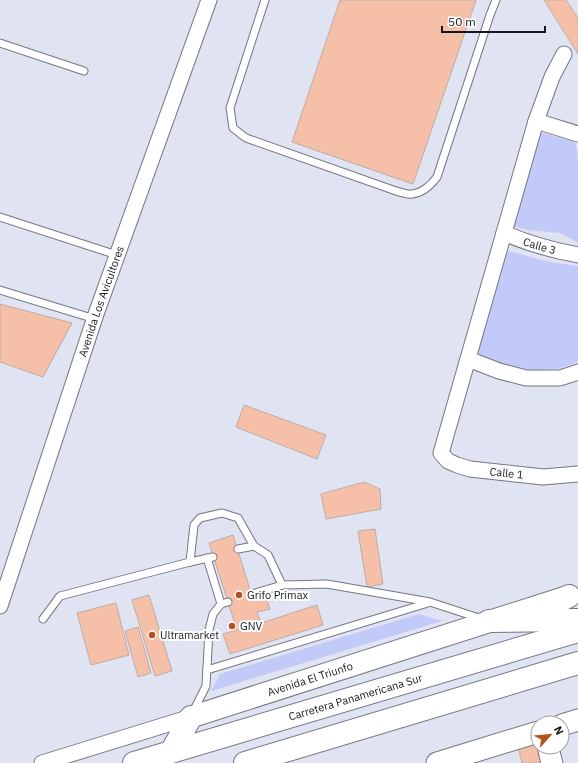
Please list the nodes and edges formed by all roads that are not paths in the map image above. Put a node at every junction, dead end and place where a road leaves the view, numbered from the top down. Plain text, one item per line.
1 (209, 0) edge
2 (265, 0) edge
3 (496, 0) edge
4 (0, 43) edge
5 (564, 54) dead end
6 (84, 71) dead end
7 (536, 121) junction
8 (578, 134) edge
9 (0, 217) edge
10 (504, 233) junction
11 (117, 255) junction
12 (578, 255) edge
13 (0, 290) edge
14 (95, 319) junction
15 (468, 359) junction
16 (578, 372) edge
17 (578, 474) edge
18 (254, 546) junction
19 (238, 549) dead end
20 (190, 562) junction
21 (282, 585) junction
22 (252, 594) dead end
23 (574, 595) edge
24 (430, 602) junction
25 (0, 606) edge
26 (43, 619) dead end
27 (568, 620) edge
28 (489, 622) junction
29 (578, 631) edge
30 (578, 663) edge
31 (207, 670) junction
32 (191, 717) junction
33 (530, 735) edge
34 (171, 752) junction
35 (443, 762) edge
36 (42, 763) edge
37 (134, 763) edge
38 (245, 763) edge

1 - 11 street, Avenida Los Avicultores
2 - 3 lane
4 - 6 lane
5 - 7 street
7 - 8 street
7 - 10 street
9 - 11 lane
10 - 12 street, Calle 3
10 - 15 street
11 - 14 street, Avenida Los Avicultores
13 - 14 lane
14 - 25 street, Avenida Los Avicultores
15 - 16 street
15 - 17 street, Calle 1
18 - 19 lane
18 - 20 lane
18 - 21 lane
20 - 26 lane
20 - 31 lane
21 - 22 lane
21 - 24 lane
23 - 27 highway
23 - 28 main road, Avenida El Triunfo
24 - 28 lane
24 - 31 lane
27 - 28 highway
28 - 32 main road, Avenida El Triunfo
29 - 34 highway, Carretera Panamericana Sur
30 - 38 highway
31 - 32 lane
32 - 34 highway
32 - 36 street, Avenida El Triunfo
33 - 35 main road
34 - 37 highway, Carretera Panamericana Sur

